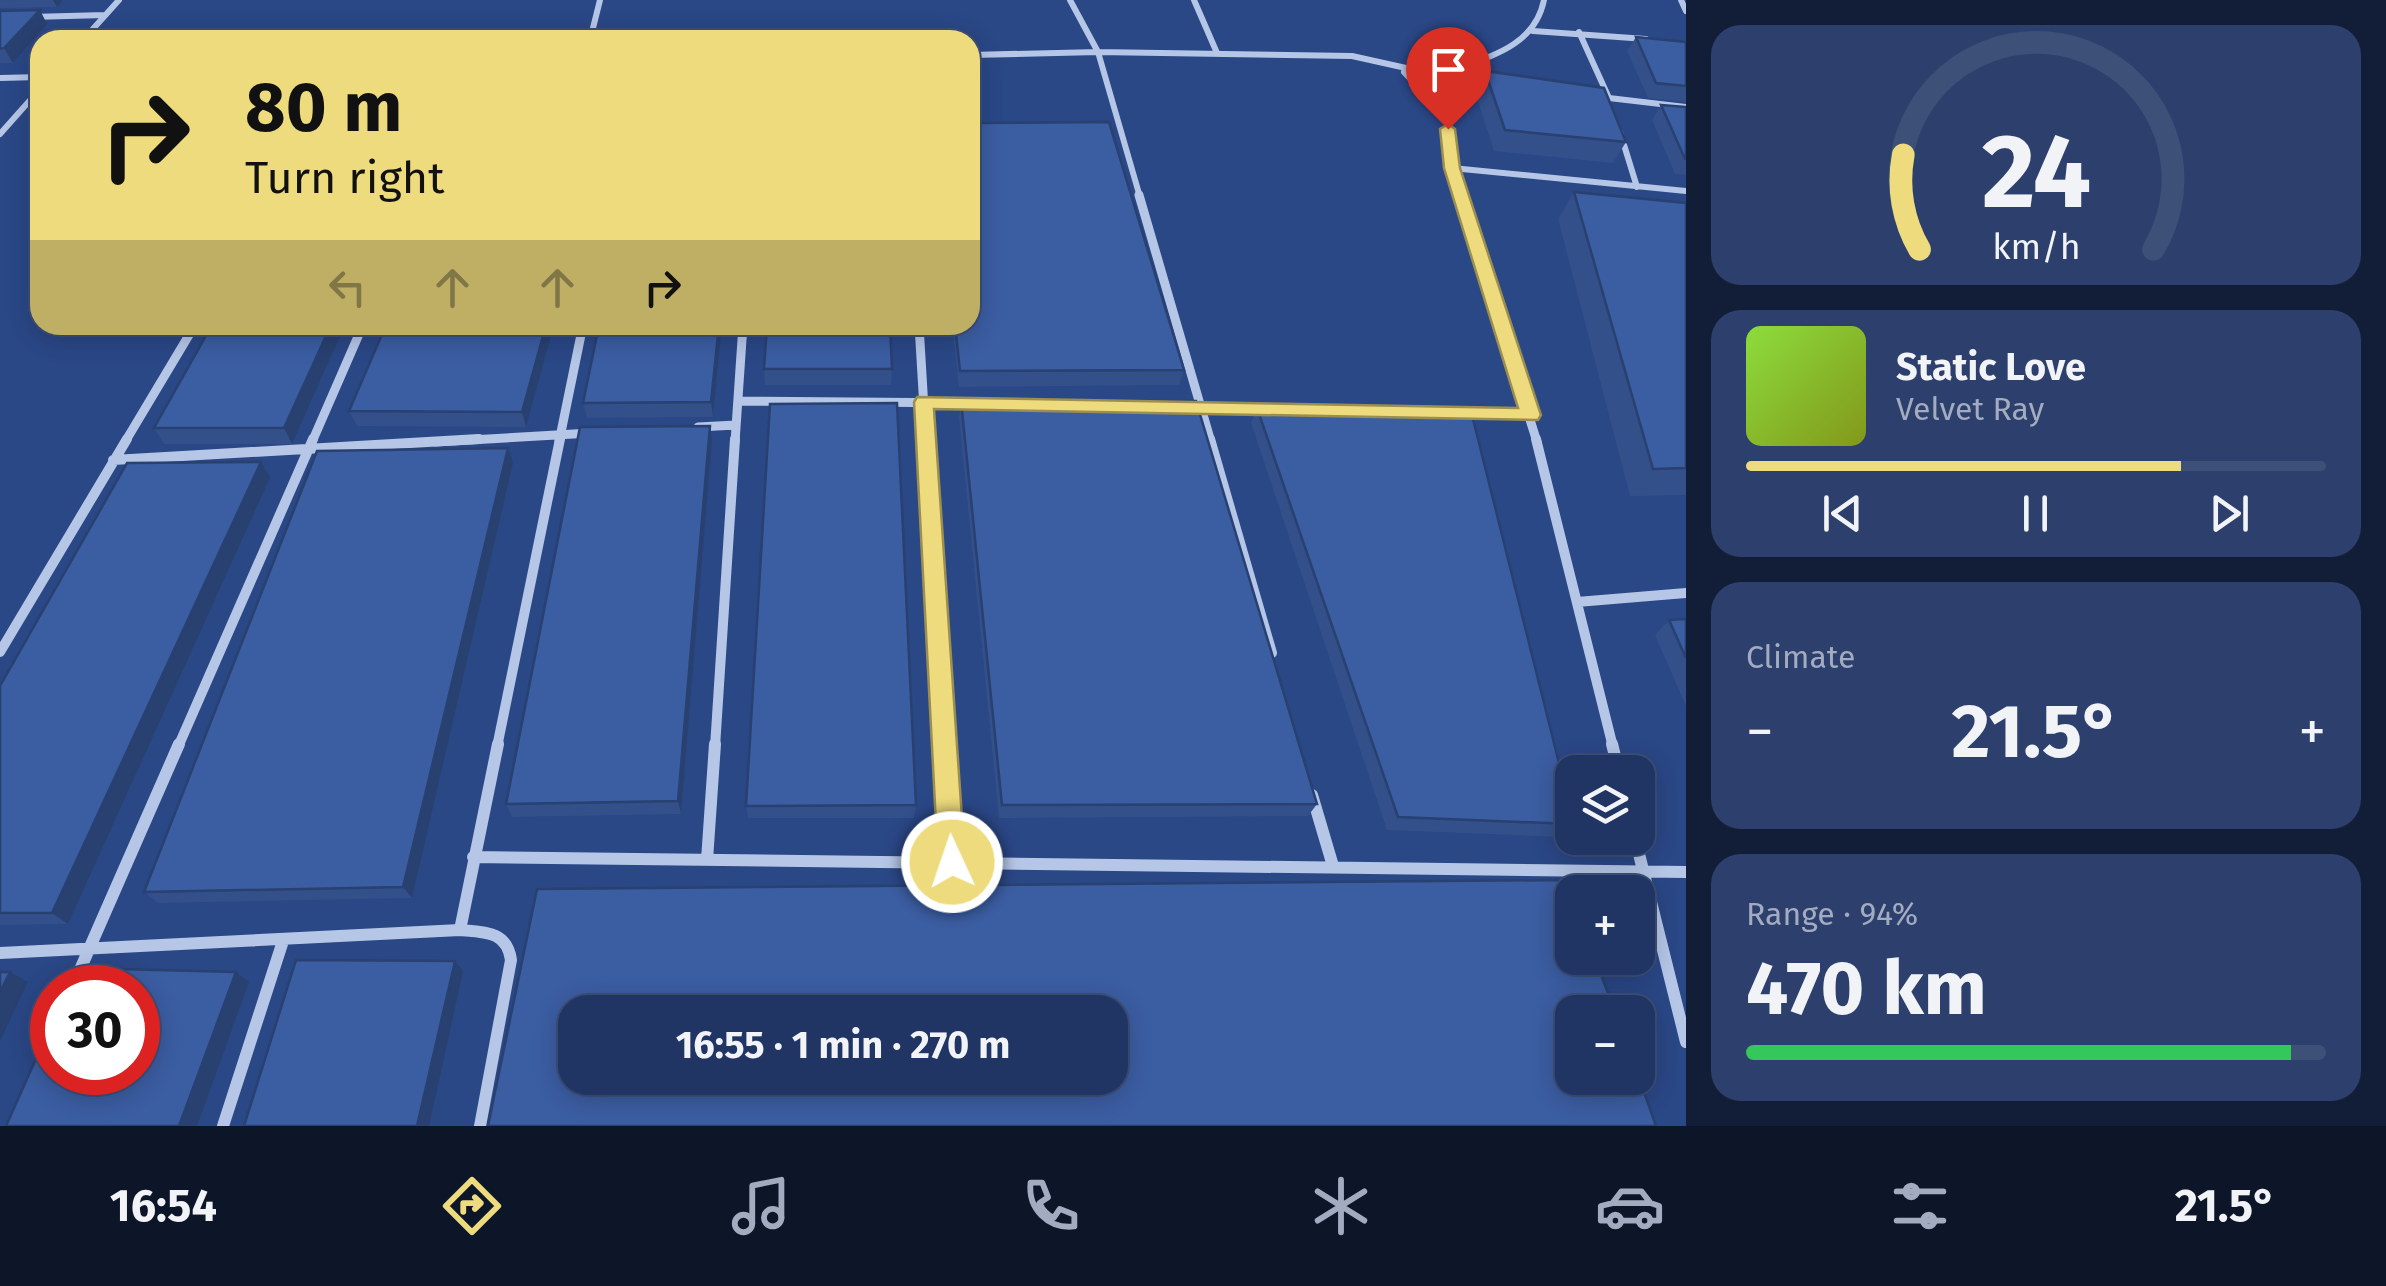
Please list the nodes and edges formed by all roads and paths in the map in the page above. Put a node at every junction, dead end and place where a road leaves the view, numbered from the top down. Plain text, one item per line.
1 (119, 0) edge
2 (600, 0) edge
3 (1070, 0) edge
4 (1194, 0) edge
5 (1544, 0) edge
6 (1682, 0) edge
7 (1686, 11) edge
8 (105, 15) junction
9 (18, 18) edge
10 (92, 30) edge
11 (592, 30) edge
12 (1533, 31) junction
13 (1579, 32) junction
14 (1650, 40) edge
15 (1098, 52) junction
16 (1217, 53) junction
17 (980, 56) edge
18 (1406, 68) junction
19 (1452, 70) junction
20 (30, 77) edge
21 (0, 78) edge
22 (1444, 90) junction
23 (1609, 98) junction
24 (30, 100) edge
25 (1686, 106) edge
26 (1101, 129) edge
27 (1120, 129) junction
28 (0, 134) edge
29 (1452, 168) junction
30 (1637, 187) junction
31 (1686, 191) edge
32 (189, 335) edge
33 (358, 335) edge
34 (581, 335) edge
35 (743, 335) edge
36 (920, 335) edge
37 (738, 402) junction
38 (924, 402) junction
39 (983, 403) edge
40 (1180, 406) edge
41 (1200, 406) junction
42 (1278, 408) edge
43 (1453, 413) edge
44 (1530, 415) junction
45 (736, 425) junction
46 (677, 428) edge
47 (598, 433) edge
48 (559, 435) junction
49 (307, 449) junction
50 (113, 460) junction
51 (1686, 593) edge
52 (1577, 602) junction
53 (0, 652) edge
54 (1278, 674) edge
55 (1615, 755) edge
56 (1311, 789) edge
57 (1640, 855) edge
58 (473, 857) junction
59 (707, 860) junction
60 (952, 862) junction
61 (1333, 866) junction
62 (1686, 872) edge
63 (1644, 873) junction
64 (460, 930) junction
65 (283, 941) junction
66 (90, 949) junction
67 (0, 953) edge
68 (83, 965) edge
69 (1686, 1042) edge
70 (223, 1126) edge
71 (480, 1126) edge

1 - 8 street
2 - 11 street
3 - 15 street
4 - 16 street
5 - 12 street
6 - 7 street
8 - 9 street
8 - 10 street
12 - 13 street
12 - 19 street
13 - 14 street
13 - 23 street
15 - 16 street
15 - 17 street
15 - 27 street
16 - 18 street
18 - 19 street
18 - 22 street
19 - 22 street
20 - 21 street
22 - 29 street
23 - 25 street
23 - 30 street
24 - 28 street
26 - 27 street
27 - 41 street
29 - 30 street
29 - 44 street
30 - 31 street
32 - 50 street
33 - 49 street
34 - 48 street
35 - 37 street
36 - 38 street
37 - 38 street
37 - 45 street
38 - 39 street
38 - 60 street
40 - 41 street
41 - 42 street
41 - 54 street
43 - 44 street
44 - 52 street
45 - 46 street
45 - 59 street
47 - 48 street
48 - 49 street
48 - 58 street
49 - 50 street
49 - 66 street
50 - 53 street
51 - 52 street
52 - 55 street
56 - 61 street
57 - 63 street
58 - 59 street
58 - 64 street
59 - 60 street
60 - 61 street
61 - 63 street
62 - 63 street
63 - 69 street
64 - 65 street
64 - 71 street
65 - 66 street
65 - 70 street
66 - 67 street
66 - 68 street

